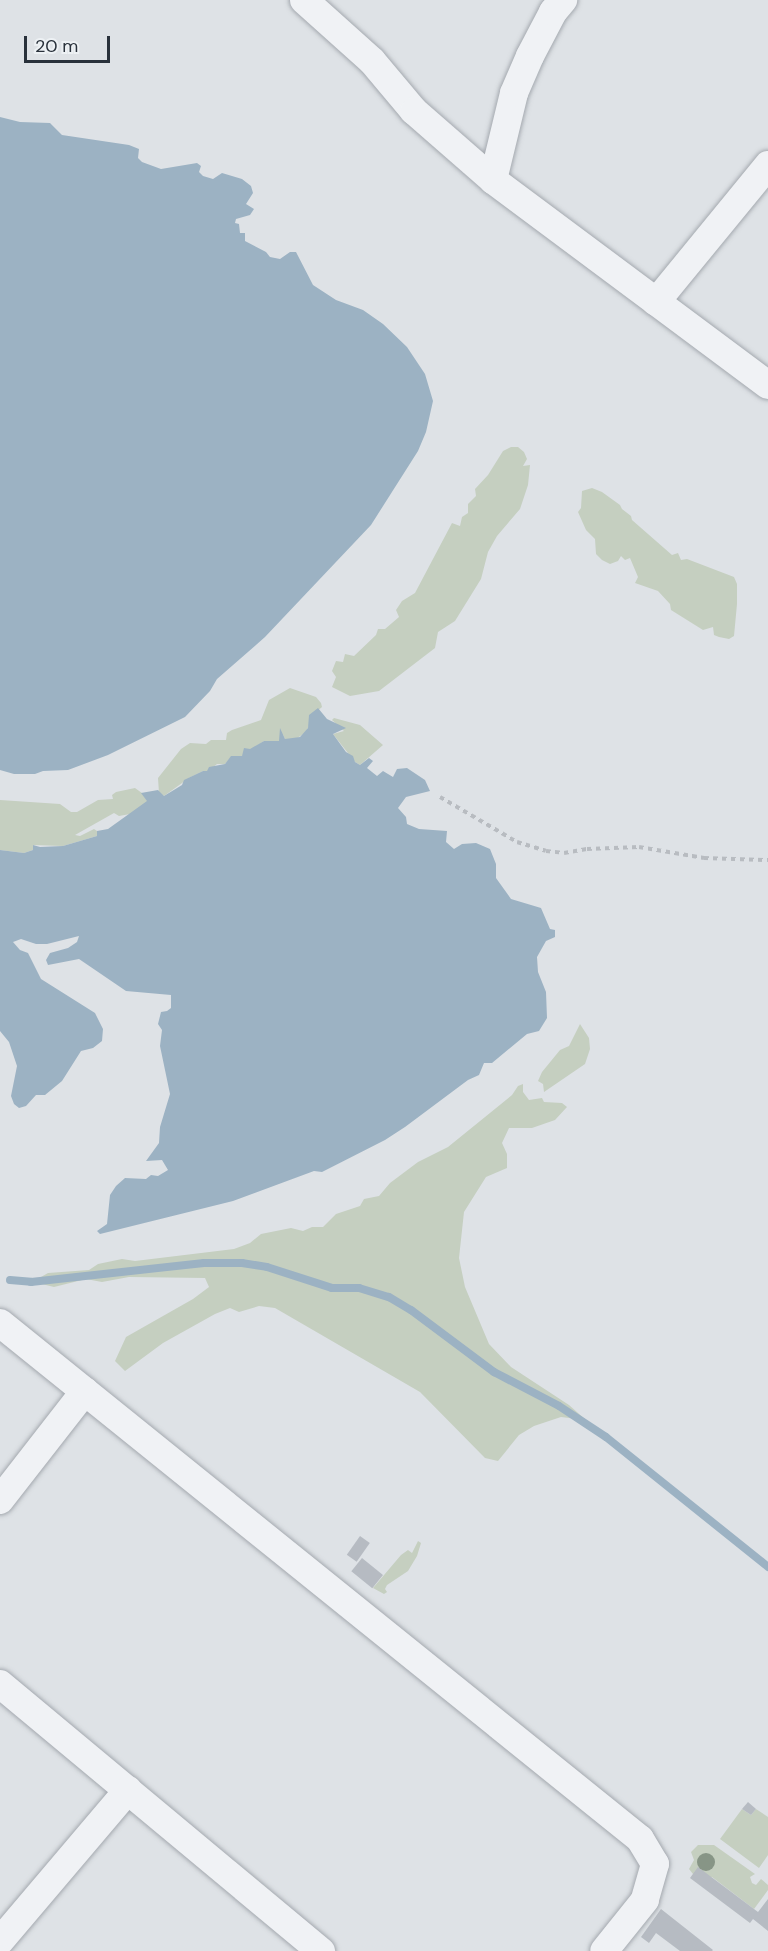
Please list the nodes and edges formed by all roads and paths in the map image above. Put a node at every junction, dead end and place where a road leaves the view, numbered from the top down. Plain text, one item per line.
1 (304, 0) edge
2 (563, 0) edge
3 (768, 165) edge
4 (493, 180) junction
5 (656, 302) junction
6 (768, 386) edge
7 (440, 797) dead end
8 (768, 860) edge
9 (0, 1323) edge
10 (85, 1391) junction
11 (0, 1500) edge
12 (0, 1684) edge
13 (128, 1790) junction
14 (0, 1941) edge
15 (321, 1951) edge
16 (604, 1951) edge

1 - 4 street
2 - 4 street
3 - 5 street
4 - 5 street
5 - 6 street
7 - 8 path
9 - 10 street
10 - 11 street
10 - 16 street
12 - 13 street
13 - 14 street
13 - 15 street

